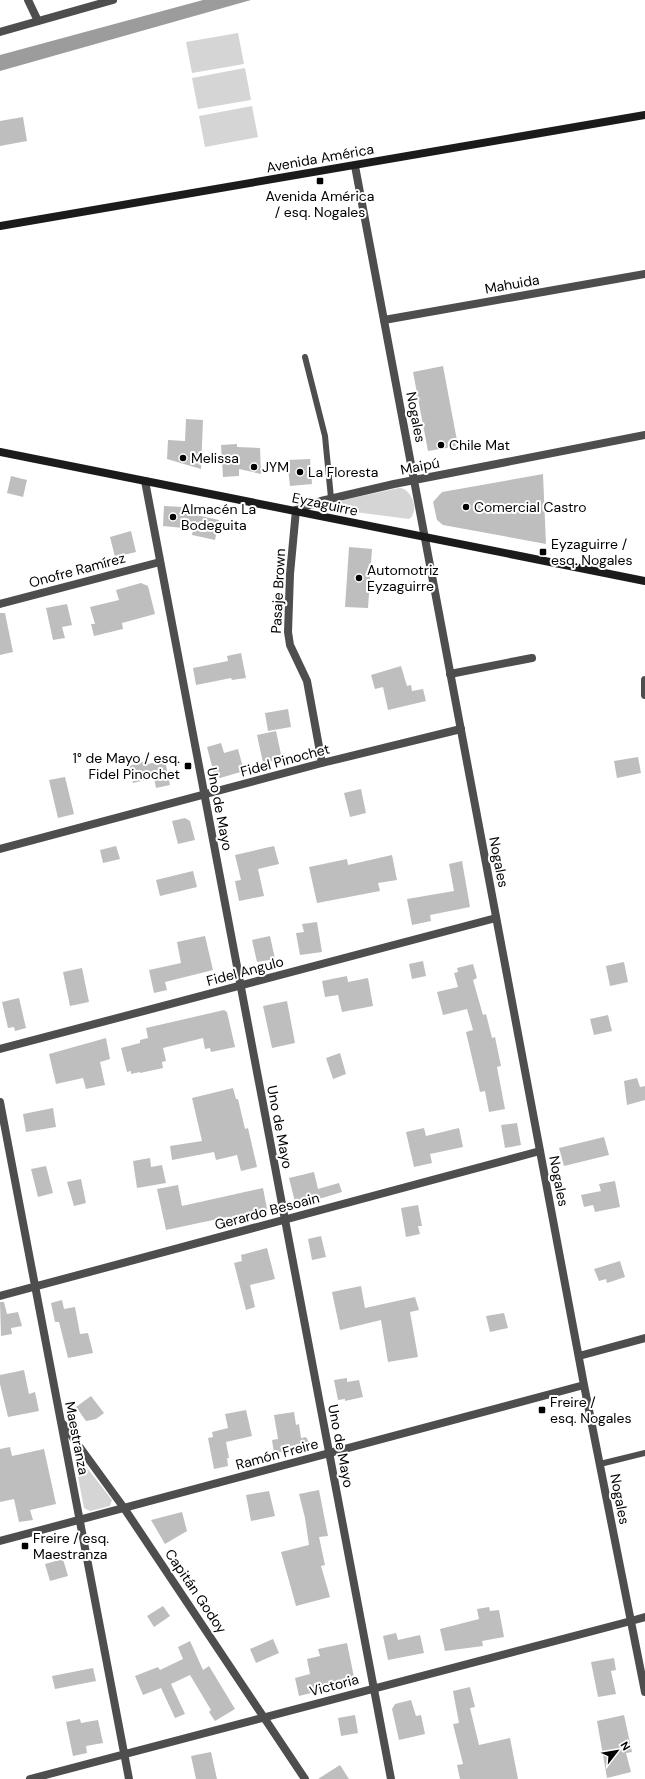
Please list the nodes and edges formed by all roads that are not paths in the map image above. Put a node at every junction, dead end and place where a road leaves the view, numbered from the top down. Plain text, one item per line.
1 (28, 0) edge
2 (113, 0) edge
3 (38, 21) junction
4 (0, 32) edge
5 (645, 115) edge
6 (355, 166) junction
7 (0, 226) edge
8 (645, 274) edge
9 (384, 320) junction
10 (305, 357) dead end
11 (645, 435) edge
12 (0, 452) edge
13 (414, 480) junction
14 (145, 481) junction
15 (331, 498) junction
16 (296, 510) junction
17 (425, 539) junction
18 (160, 562) junction
19 (645, 581) edge
20 (0, 604) edge
21 (532, 658) dead end
22 (450, 674) junction
23 (645, 680) edge
24 (645, 695) edge
25 (461, 729) junction
26 (322, 763) junction
27 (204, 795) junction
28 (0, 849) edge
29 (496, 918) junction
30 (240, 986) junction
31 (0, 1049) edge
32 (0, 1102) edge
33 (540, 1151) junction
34 (284, 1220) junction
35 (34, 1286) junction
36 (0, 1296) edge
37 (645, 1338) edge
38 (579, 1356) junction
39 (584, 1385) junction
40 (61, 1422) junction
41 (329, 1453) junction
42 (645, 1453) edge
43 (600, 1464) junction
44 (124, 1508) junction
45 (80, 1520) junction
46 (0, 1541) edge
47 (645, 1617) edge
48 (631, 1621) junction
49 (374, 1688) junction
50 (645, 1692) edge
51 (265, 1717) junction
52 (124, 1754) junction
53 (30, 1779) edge
54 (129, 1779) edge
55 (305, 1779) edge
56 (391, 1779) edge

1 - 3 street
2 - 3 street
3 - 4 street
5 - 6 main road, Avenida América
6 - 7 main road, Avenida América
6 - 9 street, Nogales
8 - 9 street, Mahuida
9 - 13 street, Nogales
10 - 15 lane
11 - 13 street, Maipú
12 - 14 main road, Eyzaguirre
13 - 15 street, Maipú
13 - 17 street, Nogales
14 - 16 main road, Eyzaguirre
14 - 18 street, Uno de Mayo
15 - 16 street, Maipú
16 - 17 main road, Eyzaguirre
16 - 26 street, Pasaje Brown
17 - 19 main road, Eyzaguirre
17 - 22 street, Nogales
18 - 20 street, Onofre Ramírez
18 - 27 street, Uno de Mayo
21 - 22 street
22 - 25 street, Nogales
23 - 24 street
25 - 26 street, Fidel Pinochet
25 - 29 street, Nogales
26 - 27 street, Fidel Pinochet
27 - 28 street, Fidel Pinochet
27 - 30 street, Uno de Mayo
29 - 30 street, Fidel Angulo
29 - 33 street, Nogales
30 - 31 street, Fidel Angulo
30 - 34 street, Uno de Mayo
32 - 35 street, Maestranza
33 - 34 street, Gerardo Besoain
33 - 38 street, Nogales
34 - 35 street, Gerardo Besoain
34 - 41 street, Uno de Mayo
35 - 36 street, Gerardo Besoain
35 - 40 street, Maestranza
37 - 38 street
38 - 39 street, Nogales
39 - 41 street, Ramón Freire
39 - 43 street, Nogales
40 - 44 street, Capitán Godoy
40 - 45 street, Maestranza
41 - 44 street, Ramón Freire
41 - 49 street, Uno de Mayo
42 - 43 lane
43 - 48 street, Nogales
44 - 45 street, Ramón Freire
44 - 51 street, Capitán Godoy
45 - 46 street, Ramón Freire
45 - 52 street, Maestranza
47 - 48 street, Victoria
48 - 49 street, Victoria
48 - 50 street, Nogales
49 - 51 street, Victoria
49 - 56 street, Uno de Mayo
51 - 52 street, Victoria
51 - 55 street, Capitán Godoy
52 - 53 street, Victoria
52 - 54 street, Maestranza

